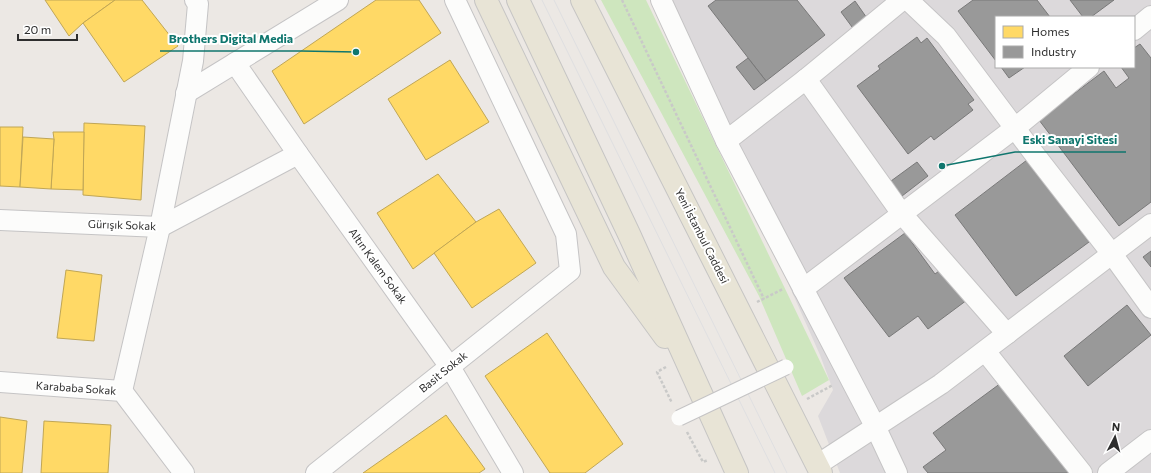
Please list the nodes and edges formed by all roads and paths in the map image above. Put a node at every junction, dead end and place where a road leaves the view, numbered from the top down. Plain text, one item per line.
1 (195, 0) edge
2 (338, 0) edge
3 (455, 0) edge
4 (486, 0) edge
5 (518, 0) edge
6 (582, 0) edge
7 (622, 0) edge
8 (661, 0) edge
9 (902, 0) edge
10 (908, 0) edge
11 (1151, 16) edge
12 (1135, 29) edge
13 (235, 63) junction
14 (1088, 68) edge
15 (806, 79) junction
16 (186, 93) junction
17 (1015, 128) junction
18 (726, 140) junction
19 (298, 154) junction
20 (902, 214) junction
21 (0, 220) edge
22 (1151, 224) edge
23 (160, 227) junction
24 (1112, 254) junction
25 (801, 285) junction
26 (764, 299) junction
27 (755, 303) dead end
28 (1151, 308) edge
29 (1007, 334) junction
30 (985, 351) junction
31 (450, 366) junction
32 (786, 367) dead end
33 (692, 374) junction
34 (849, 377) junction
35 (0, 382) edge
36 (122, 391) junction
37 (801, 402) dead end
38 (679, 418) dead end
39 (875, 426) junction
40 (1151, 440) edge
41 (819, 469) edge
42 (184, 473) edge
43 (316, 473) edge
44 (512, 473) edge
45 (737, 473) edge
46 (897, 473) edge
47 (1082, 473) edge
48 (1108, 473) edge

1 - 16 street
2 - 13 street
3 - 31 street, Basit Sokak
4 - 33 main road
5 - 33 main road
6 - 41 main road, Yeni İstanbul Caddesi
7 - 26 path
8 - 18 street
9 - 15 street
10 - 17 street
11 - 12 street
13 - 16 street
13 - 19 street, Altın Kalem Sokak
14 - 17 street
15 - 18 street
15 - 20 street
16 - 23 street
17 - 20 street
17 - 24 street
18 - 25 street
19 - 23 street, Gürışık Sokak
19 - 31 street, Altın Kalem Sokak
20 - 25 street
20 - 29 street
21 - 23 street, Gürışık Sokak
22 - 24 street
23 - 36 street
24 - 28 street
24 - 29 street
25 - 26 path
25 - 34 street
26 - 27 path
29 - 30 street
30 - 39 street
30 - 47 street
31 - 43 street, Basit Sokak
31 - 44 street, Altın Kalem Sokak
32 - 38 street, bridge
33 - 45 main road
34 - 37 path
34 - 39 street
35 - 36 street, Karababa Sokak
36 - 42 street, Karababa Sokak
39 - 41 street
39 - 46 street
40 - 48 street

